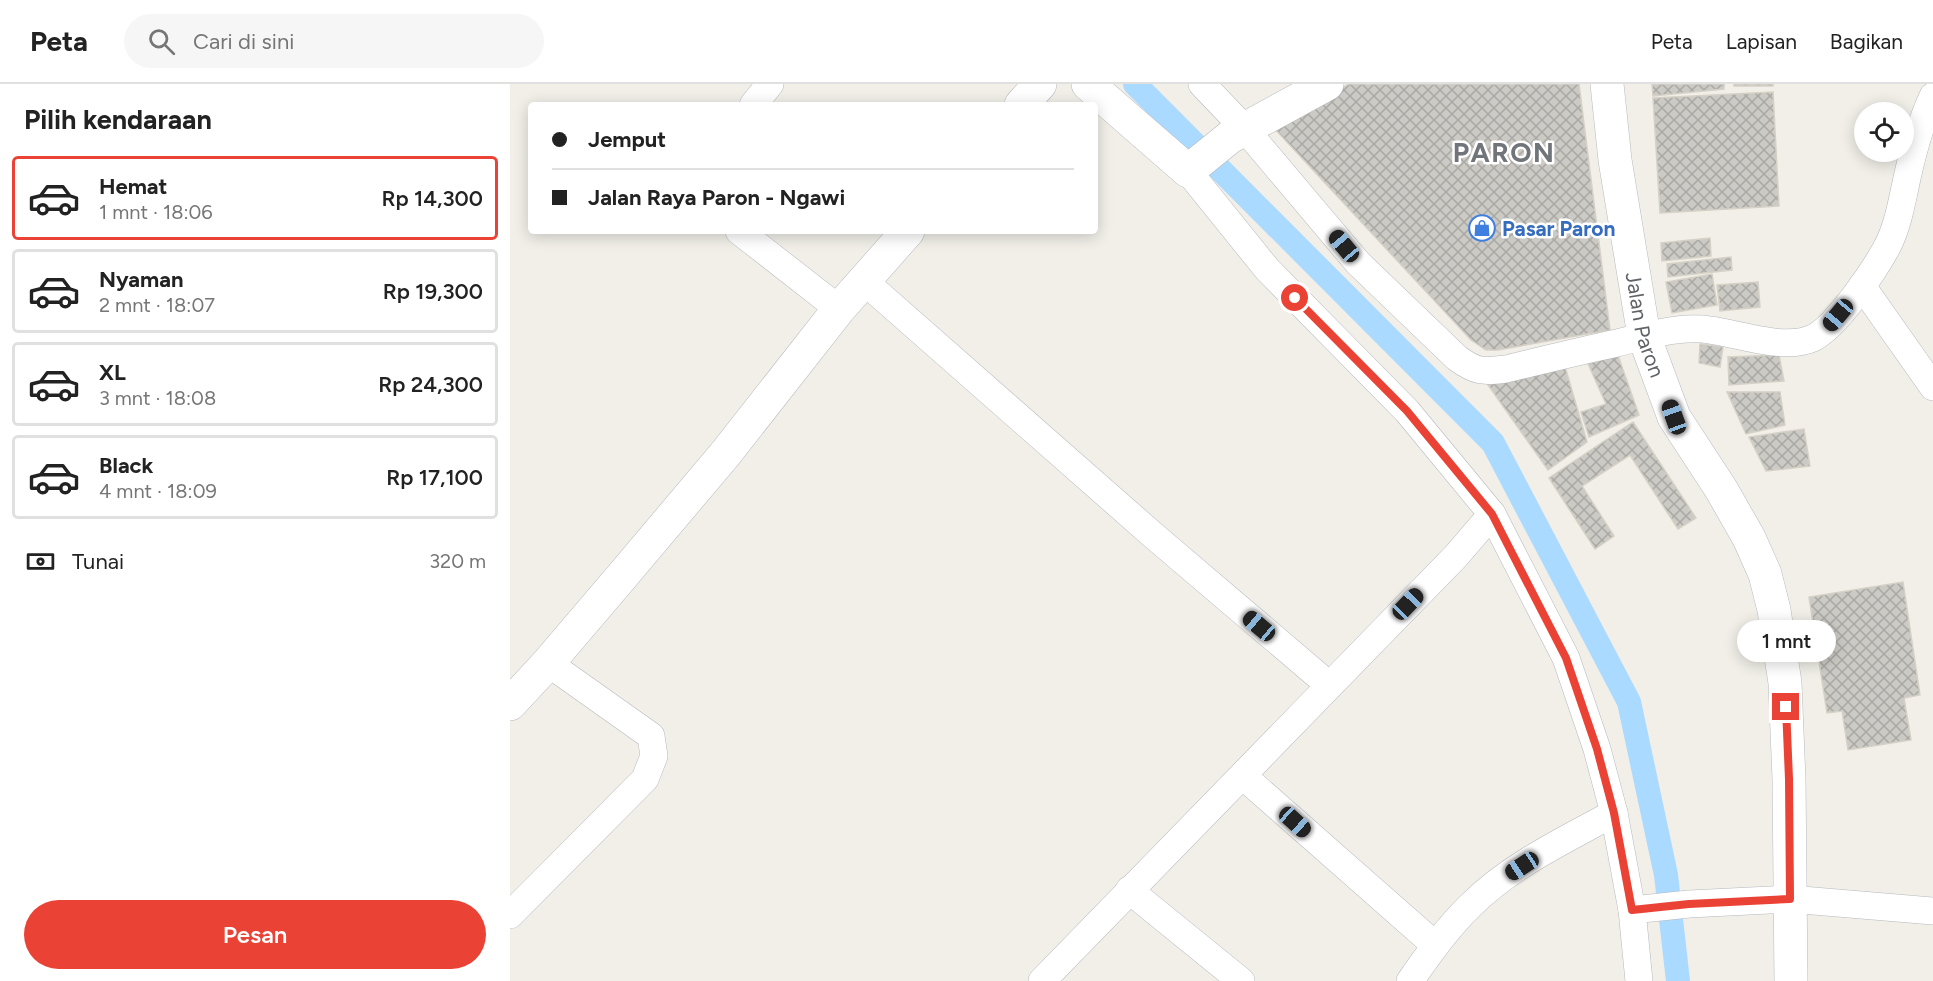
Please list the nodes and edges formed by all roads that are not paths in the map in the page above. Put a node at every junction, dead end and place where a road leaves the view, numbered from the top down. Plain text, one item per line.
1 (770, 84) edge
2 (1040, 84) edge
3 (1088, 84) edge
4 (1202, 84) edge
5 (1327, 84) edge
6 (1606, 84) edge
7 (1933, 96) edge
8 (755, 102) edge
9 (1024, 102) edge
10 (1238, 133) junction
11 (1192, 169) junction
12 (743, 234) edge
13 (905, 234) edge
14 (864, 281) junction
15 (1862, 286) junction
16 (839, 309) junction
17 (1644, 336) junction
18 (1933, 387) edge
19 (1492, 514) junction
20 (548, 663) junction
21 (1329, 685) junction
22 (510, 704) edge
23 (1242, 776) junction
24 (1614, 813) junction
25 (1129, 890) junction
26 (1790, 899) junction
27 (1638, 910) junction
28 (1933, 911) edge
29 (510, 915) edge
30 (1435, 945) junction
31 (1042, 981) edge
32 (1241, 981) edge
33 (1410, 981) edge
34 (1639, 981) edge
35 (1791, 981) edge

1 - 8 street
2 - 9 main road
3 - 11 main road
4 - 10 street
5 - 10 main road
6 - 17 main road, Jalan Paron
7 - 15 street
10 - 11 main road
10 - 17 street
11 - 19 street
12 - 16 street
13 - 14 main road
14 - 16 main road
14 - 21 street
15 - 17 street
15 - 18 street
16 - 20 main road
17 - 26 main road, Jalan Paron
19 - 21 street
19 - 24 street
20 - 22 main road
20 - 29 street
21 - 23 street
23 - 25 street
23 - 30 street
24 - 27 street
24 - 30 street
25 - 31 street
25 - 32 street
26 - 27 street
26 - 28 street
26 - 35 main road, Jalan Paron
27 - 34 street
30 - 33 street

